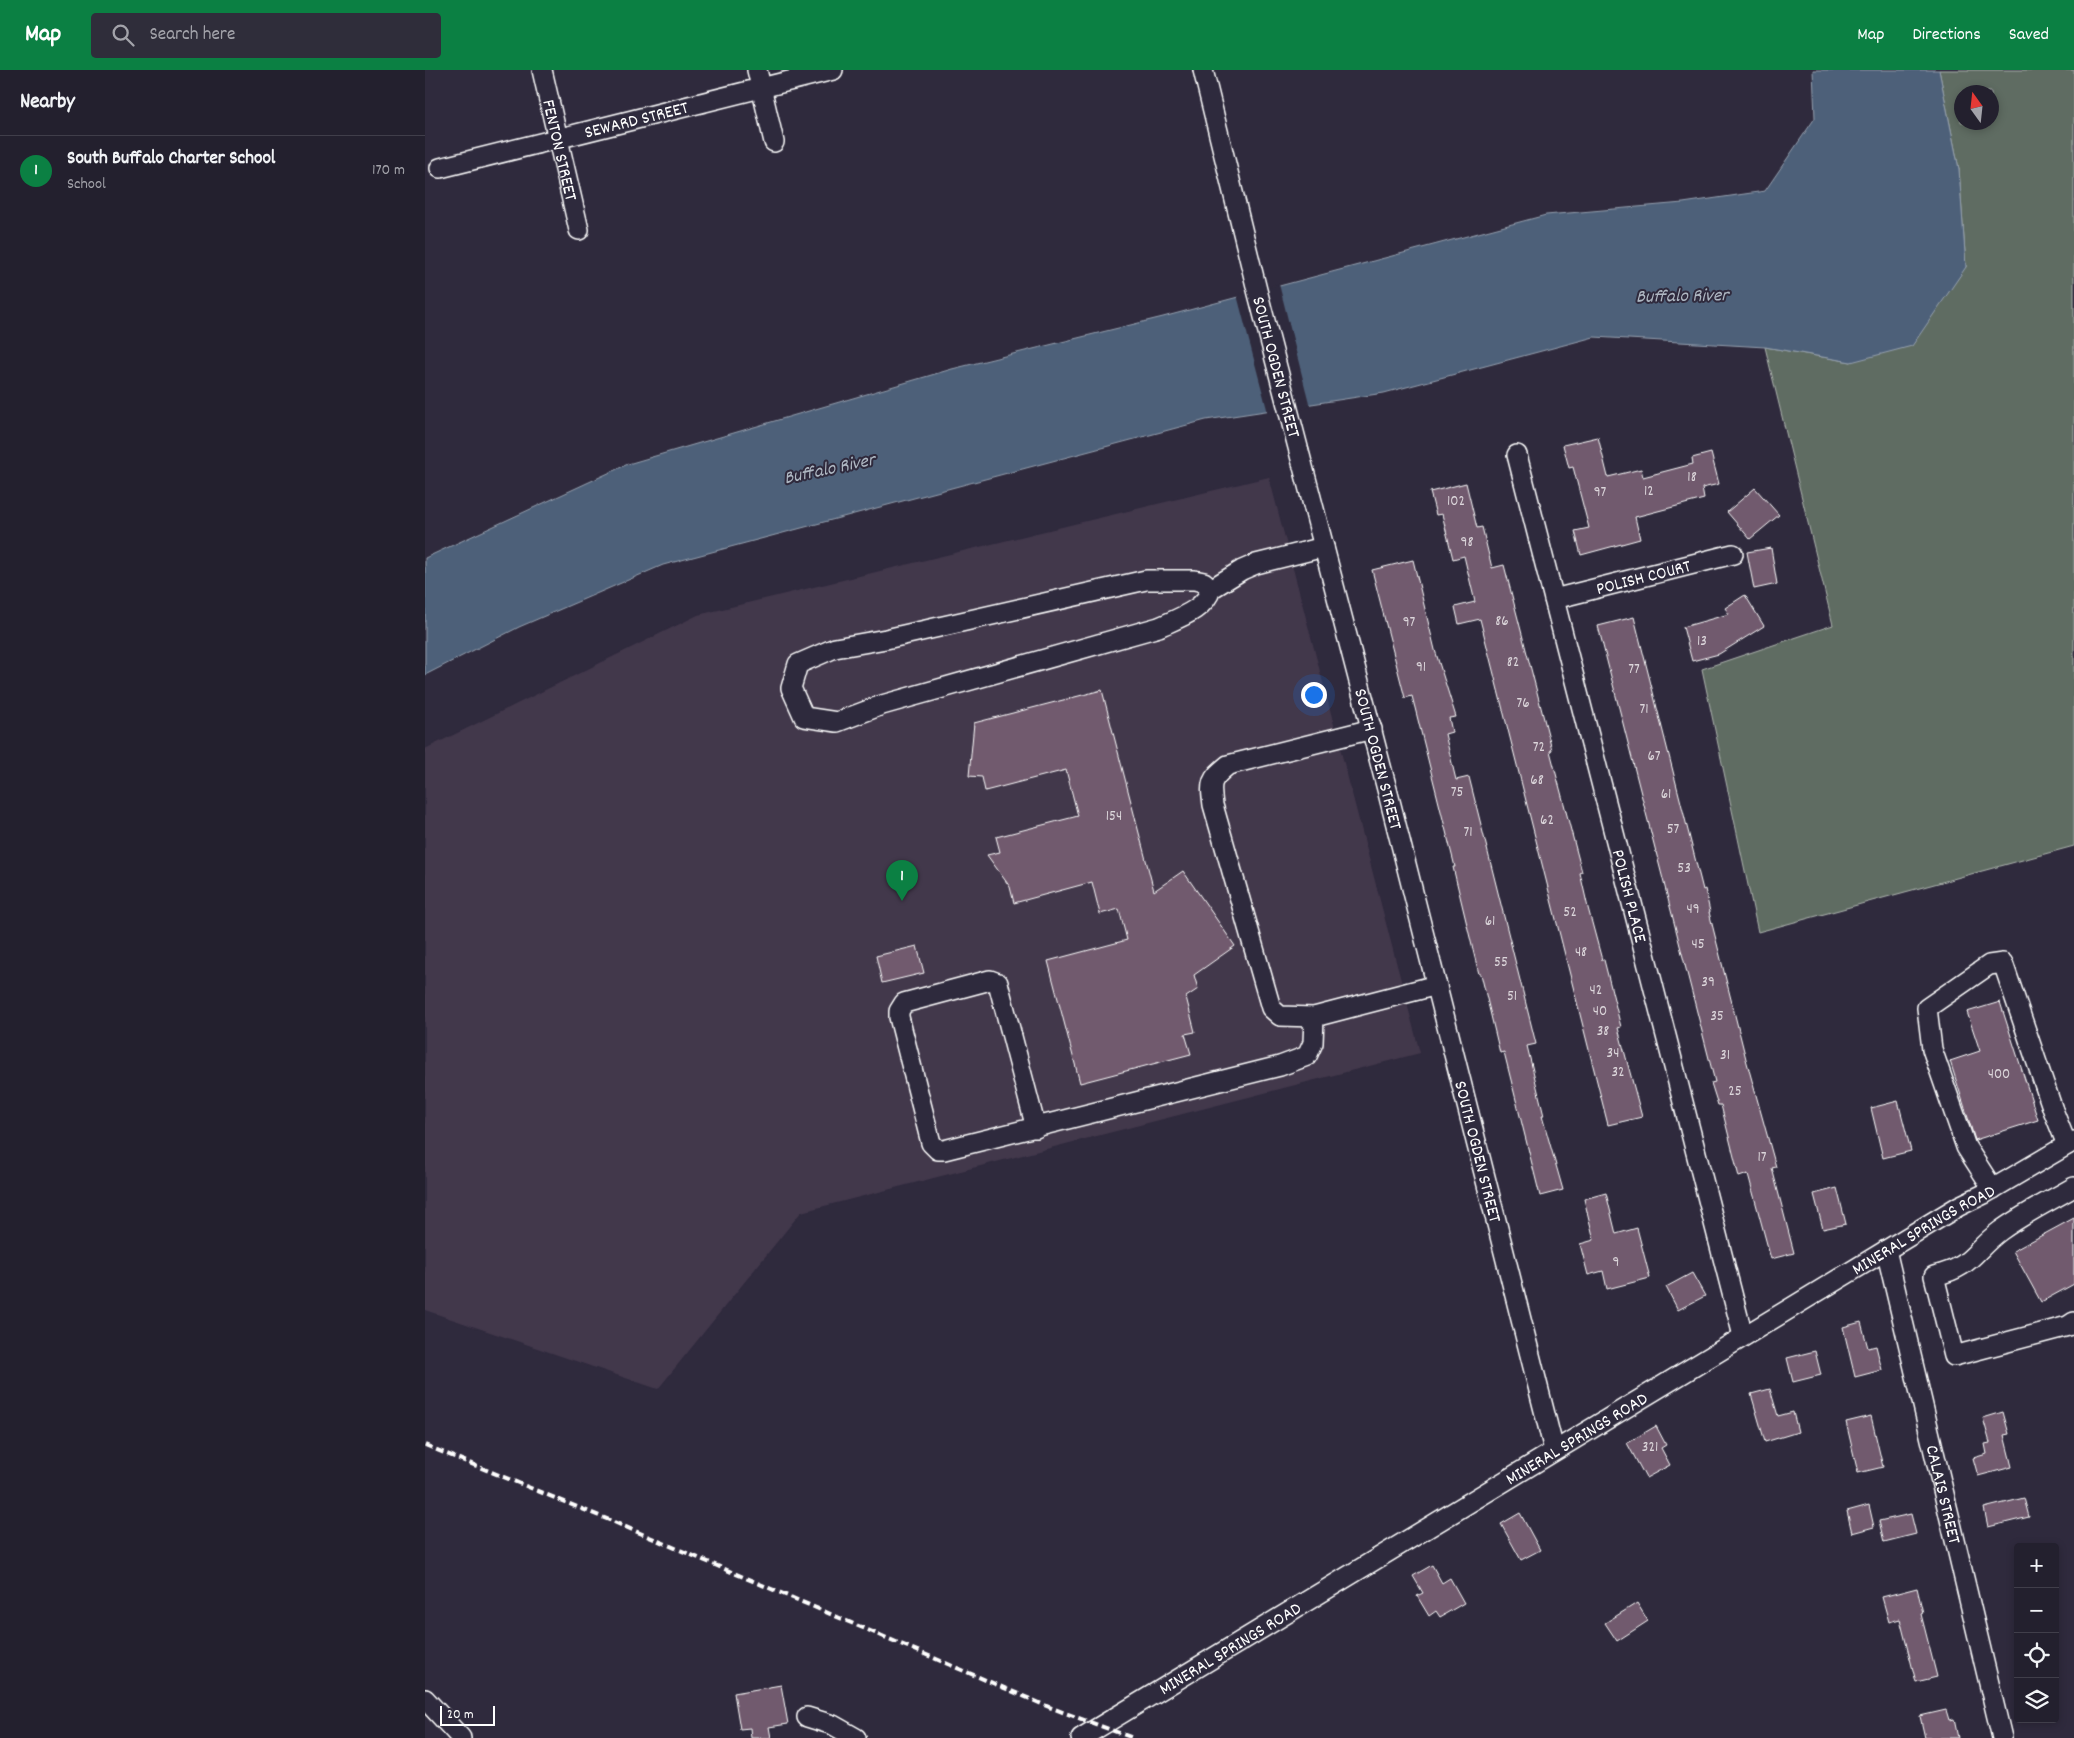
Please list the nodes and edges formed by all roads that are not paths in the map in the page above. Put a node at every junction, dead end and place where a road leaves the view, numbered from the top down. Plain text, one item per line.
1 (542, 70) edge
2 (833, 70) edge
3 (1203, 70) edge
4 (760, 79) edge
5 (558, 139) junction
6 (774, 142) dead end
7 (440, 168) dead end
8 (579, 230) dead end
9 (1517, 455) dead end
10 (1324, 547) junction
11 (1733, 554) dead end
12 (1211, 589) junction
13 (1554, 599) junction
14 (1371, 729) junction
15 (1437, 985) junction
16 (1313, 1017) junction
17 (1036, 1128) junction
18 (2071, 1143) edge
19 (2074, 1187) edge
20 (1993, 1189) junction
21 (1886, 1250) junction
22 (2074, 1322) edge
23 (1743, 1336) junction
24 (1554, 1450) junction
25 (425, 1700) edge
26 (807, 1717) dead end
27 (461, 1738) edge
28 (856, 1738) edge
29 (1081, 1738) edge
30 (2002, 1738) edge

1 - 5 street, FENTON STREET
2 - 4 street, SEWARD STREET
3 - 10 street, SOUTH OGDEN STREET
4 - 5 street, SEWARD STREET
4 - 6 street
5 - 7 street, SEWARD STREET
5 - 8 street, FENTON STREET
9 - 13 street, POLISH PLACE
10 - 12 street
10 - 14 street, SOUTH OGDEN STREET
11 - 13 street, POLISH COURT
12 - 12 street
13 - 23 street, POLISH PLACE
14 - 15 street, SOUTH OGDEN STREET
14 - 16 street
15 - 16 street
15 - 24 street, SOUTH OGDEN STREET
16 - 17 street
17 - 17 street
18 - 20 street, MINERAL SPRINGS ROAD
18 - 20 street
19 - 22 street
20 - 21 street, MINERAL SPRINGS ROAD
21 - 23 street, MINERAL SPRINGS ROAD
21 - 30 street, CALAIS STREET
23 - 24 street, MINERAL SPRINGS ROAD
24 - 29 street, MINERAL SPRINGS ROAD
25 - 27 street
26 - 28 street

